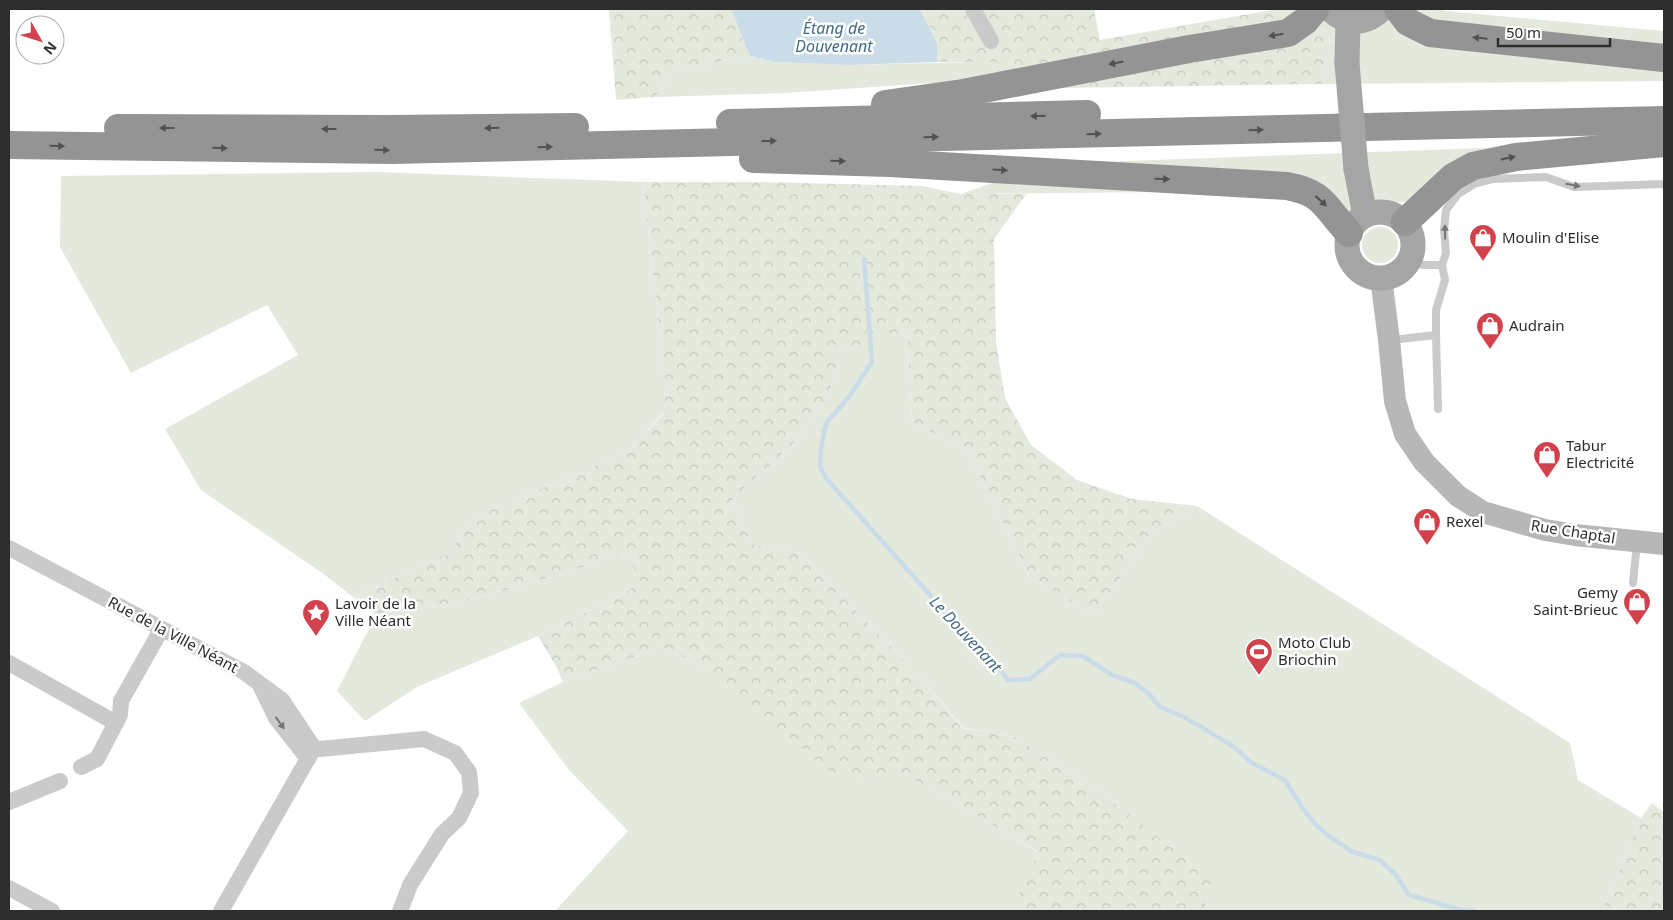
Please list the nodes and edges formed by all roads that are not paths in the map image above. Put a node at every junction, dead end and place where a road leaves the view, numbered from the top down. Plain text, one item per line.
1 (973, 9) edge
2 (1315, 9) edge
3 (1382, 9) edge
4 (1398, 9) edge
5 (1338, 15) edge
6 (991, 41) dead end
7 (1664, 58) edge
8 (1664, 101) edge
9 (1664, 120) edge
10 (802, 121) junction
11 (9, 126) edge
12 (1664, 142) edge
13 (9, 145) edge
14 (598, 145) junction
15 (1664, 184) edge
16 (1405, 222) junction
17 (1357, 224) junction
18 (1410, 262) junction
19 (1442, 265) junction
20 (1380, 278) junction
21 (1436, 335) junction
22 (1389, 340) junction
23 (1438, 408) dead end
24 (1638, 542) junction
25 (1664, 544) edge
26 (9, 548) edge
27 (1632, 583) dead end
28 (161, 630) junction
29 (9, 663) edge
30 (116, 722) junction
31 (311, 754) junction
32 (81, 767) dead end
33 (60, 781) dead end
34 (9, 802) edge
35 (9, 888) edge
36 (52, 911) edge
37 (221, 911) edge
38 (400, 911) edge

1 - 6 street
2 -> 10 highway
3 - 5 main road
7 -> 4 highway
5 - 17 main road, bridge
8 -> 10 highway
14 -> 9 highway
10 -> 11 highway
16 -> 12 highway
13 -> 14 highway
14 -> 17 highway
19 -> 15 lane
16 - 17 main road
16 - 18 main road
17 - 20 main road
18 - 19 lane
18 - 20 main road
19 - 21 lane
20 - 22 main road, Rue Chaptal
21 - 22 lane
21 - 23 lane
22 - 24 main road, Rue Chaptal
24 - 25 main road, Rue Chaptal
24 - 27 lane
26 - 28 street, Rue de la Ville Néant
28 - 30 street
28 - 31 street, Rue de la Ville Néant
29 - 30 street
30 - 32 street
31 - 37 street
31 - 38 street
33 - 34 street
35 - 36 street

